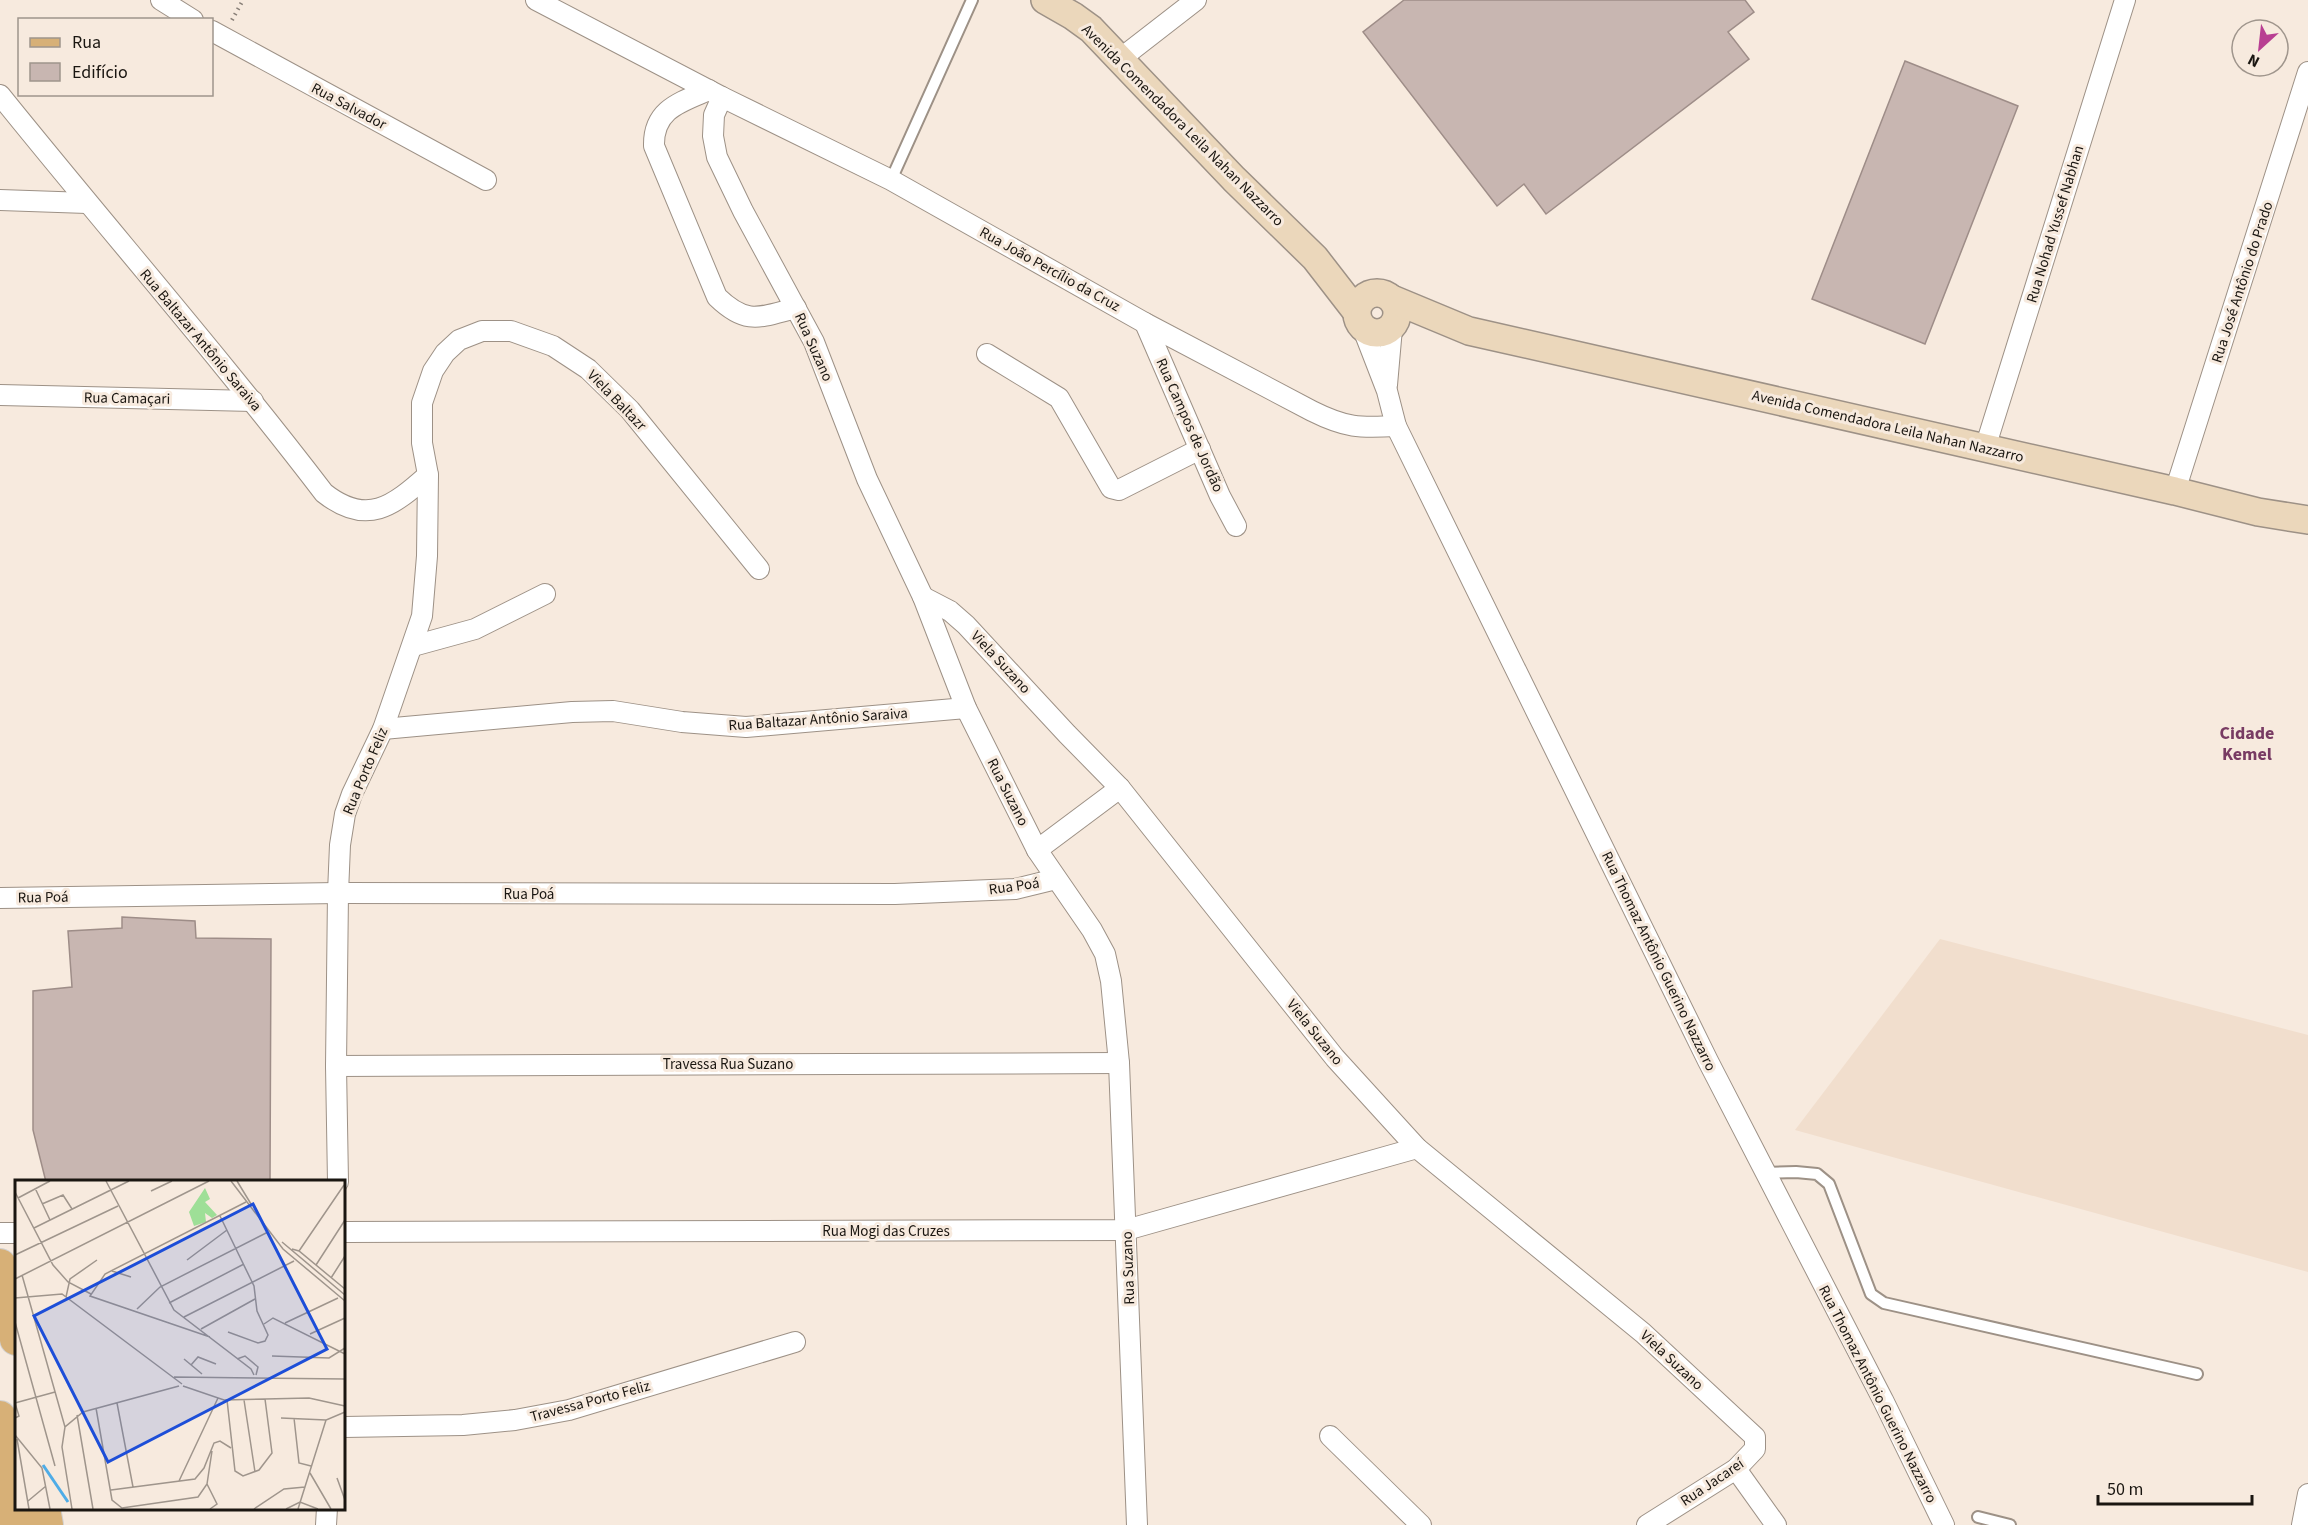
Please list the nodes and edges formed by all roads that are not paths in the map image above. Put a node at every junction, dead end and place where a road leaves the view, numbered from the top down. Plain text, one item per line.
1 (162, 0) edge
2 (536, 0) edge
3 (972, 0) edge
4 (1196, 0) edge
5 (2125, 0) edge
6 (1051, 1) edge
7 (190, 18) edge
8 (213, 32) edge
9 (1120, 59) junction
10 (2308, 72) edge
11 (716, 93) junction
12 (0, 95) edge
13 (486, 180) dead end
14 (891, 180) junction
15 (0, 200) edge
16 (87, 203) junction
17 (1315, 258) junction
18 (1385, 296) junction
19 (796, 308) junction
20 (1359, 320) junction
21 (1145, 323) junction
22 (1392, 327) junction
23 (1469, 331) junction
24 (987, 354) dead end
25 (1387, 391) junction
26 (0, 395) edge
27 (253, 400) junction
28 (1396, 426) junction
29 (1985, 448) junction
30 (1200, 449) junction
31 (428, 475) junction
32 (2175, 491) junction
33 (2308, 520) edge
34 (1236, 526) dead end
35 (759, 568) dead end
36 (545, 594) dead end
37 (923, 597) junction
38 (412, 646) junction
39 (966, 708) junction
40 (383, 729) junction
41 (1120, 788) junction
42 (1037, 850) junction
43 (1056, 879) junction
44 (338, 893) junction
45 (0, 898) edge
46 (1119, 1063) junction
47 (336, 1066) junction
48 (1417, 1148) junction
49 (1765, 1173) junction
50 (338, 1180) edge
51 (1126, 1230) junction
52 (345, 1232) edge
53 (0, 1265) edge
54 (15, 1334) edge
55 (795, 1342) dead end
56 (2197, 1374) dead end
57 (0, 1418) edge
58 (345, 1427) edge
59 (1748, 1429) joint
60 (1330, 1436) dead end
61 (1736, 1469) junction
62 (2308, 1494) edge
63 (44, 1510) edge
64 (327, 1510) edge
65 (1978, 1517) dead end
66 (16, 1525) edge
67 (47, 1525) edge
68 (326, 1525) edge
69 (1137, 1525) edge
70 (1421, 1525) edge
71 (1647, 1525) edge
72 (1776, 1525) edge
73 (1944, 1525) edge
74 (2010, 1525) edge
75 (2302, 1525) edge

1 - 7 street
2 - 11 street
3 - 14 lane
4 - 9 street
5 - 29 street, Rua Nohad Yussef Nabhan
6 - 9 main road, Avenida Comendadora Leila Nahan Nazzarro
8 - 13 street, Rua Salvador
9 - 17 main road, Avenida Comendadora Leila Nahan Nazzarro
10 - 32 street, Rua José Antônio do Prado
11 - 14 street, Rua João Percílio da Cruz
11 - 19 street, Rua Suzano
11 - 19 street
12 - 16 street, Rua Baltazar Antônio Saraiva
14 - 21 street, Rua João Percílio da Cruz
15 - 16 street
16 - 27 street, Rua Baltazar Antônio Saraiva
17 - 18 main road, Avenida Comendadora Leila Nahan Nazzarro
17 - 20 main road, Avenida Comendadora Leila Nahan Nazzarro
18 - 20 main road
18 - 22 main road
18 - 23 main road, Avenida Comendadora Leila Nahan Nazzarro
19 - 37 street, Rua Suzano
20 - 22 main road
20 - 25 street, Rua Thomaz Antônio Guerino Nazzarro
21 - 28 street, Rua João Percílio da Cruz
21 - 30 street, Rua Campos de Jordão
22 - 23 main road, Avenida Comendadora Leila Nahan Nazzarro
22 - 25 street, Rua Thomaz Antônio Guerino Nazzarro
23 - 29 main road, Avenida Comendadora Leila Nahan Nazzarro
24 - 30 street
25 - 28 street, Rua Thomaz Antônio Guerino Nazzarro
26 - 27 street, Rua Camaçari
27 - 31 street, Rua Baltazar Antônio Saraiva
28 - 49 street, Rua Thomaz Antônio Guerino Nazzarro
29 - 32 main road, Avenida Comendadora Leila Nahan Nazzarro
30 - 34 street, Rua Campos de Jordão
31 - 35 street, Viela Baltazr
31 - 38 street, Rua Porto Feliz
32 - 33 main road, Avenida Comendadora Leila Nahan Nazzarro
36 - 38 street
37 - 39 street, Rua Suzano
37 - 41 street, Viela Suzano
38 - 40 street, Rua Porto Feliz
39 - 40 street, Rua Baltazar Antônio Saraiva
39 - 42 street, Rua Suzano
40 - 44 street, Rua Porto Feliz
41 - 42 street
41 - 48 street, Viela Suzano
42 - 43 street, Rua Suzano
43 - 44 street, Rua Poá
43 - 46 street, Rua Suzano
44 - 45 street, Rua Poá
44 - 47 street, Rua Porto Feliz
46 - 47 street, Travessa Rua Suzano
46 - 51 street, Rua Suzano
47 - 50 street, Rua Porto Feliz
48 - 51 street, Rua Mogi das Cruzes
48 - 59 street, Viela Suzano
49 - 56 lane
49 - 73 street, Rua Thomaz Antônio Guerino Nazzarro
51 - 52 street, Rua Mogi das Cruzes
51 - 69 street, Rua Suzano
53 - 54 main road
55 - 58 street, Travessa Porto Feliz
57 - 66 main road
59 - 61 street, Rua Jacareí
60 - 70 street
61 - 71 street, Rua Jacareí
61 - 72 street
62 - 75 street
63 - 67 main road
64 - 68 street
65 - 74 lane

